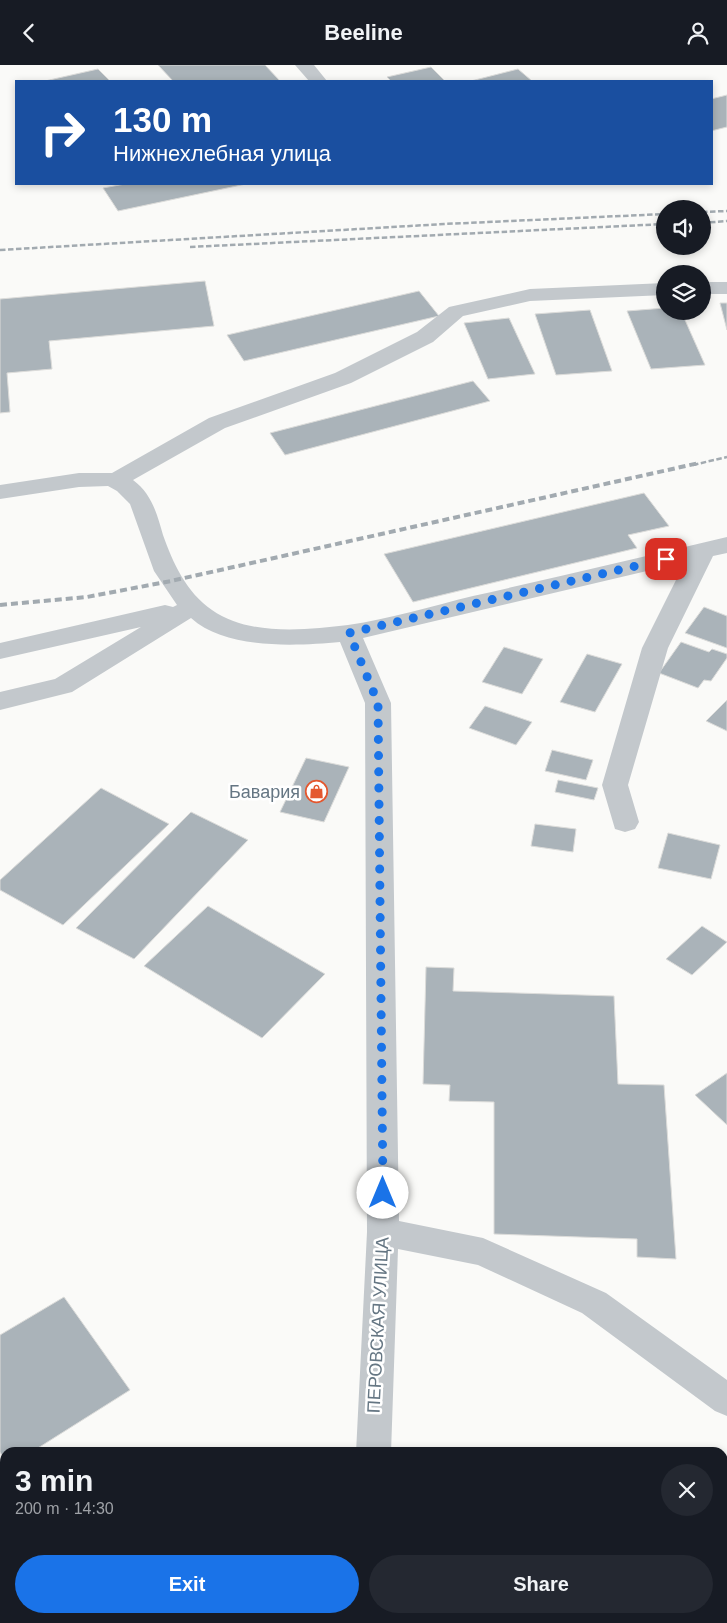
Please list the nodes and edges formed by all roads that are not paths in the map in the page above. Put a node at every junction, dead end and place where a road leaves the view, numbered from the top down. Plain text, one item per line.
1 (304, 65) edge
2 (317, 80) edge
3 (711, 288) edge
4 (727, 288) edge
5 (656, 289) edge
6 (116, 480) junction
7 (0, 491) edge
8 (715, 548) edge
9 (191, 607) junction
10 (349, 633) junction
11 (0, 651) edge
12 (0, 701) edge
13 (625, 822) dead end
14 (383, 1232) junction
15 (727, 1400) edge
16 (372, 1447) edge

1 - 2 street
3 - 4 street
5 - 6 street
6 - 7 street
6 - 9 street
8 - 10 street
8 - 13 street
9 - 10 street
9 - 11 street
9 - 12 street
10 - 14 street, ПЕРОВСКАЯ УЛИЦА
14 - 15 street
14 - 16 street, ПЕРОВСКАЯ УЛИЦА

